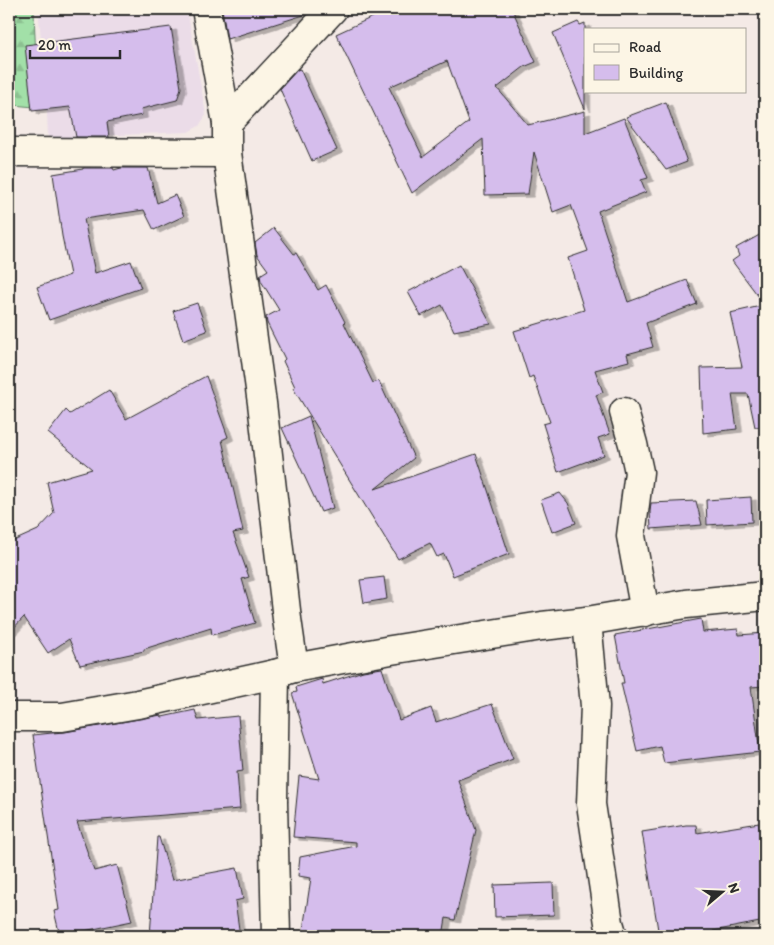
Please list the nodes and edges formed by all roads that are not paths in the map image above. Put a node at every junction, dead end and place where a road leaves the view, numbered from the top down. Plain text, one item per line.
1 (206, 9) edge
2 (333, 9) edge
3 (227, 123) junction
4 (9, 152) edge
5 (227, 153) junction
6 (624, 412) dead end
7 (765, 596) edge
8 (645, 612) junction
9 (587, 622) junction
10 (284, 671) junction
11 (9, 717) edge
12 (276, 936) edge
13 (613, 936) edge

1 - 3 street
2 - 3 street
3 - 5 street
4 - 5 street
5 - 10 street
6 - 8 street
7 - 8 street
8 - 9 street
9 - 10 street
9 - 13 street
10 - 11 street
10 - 12 street

